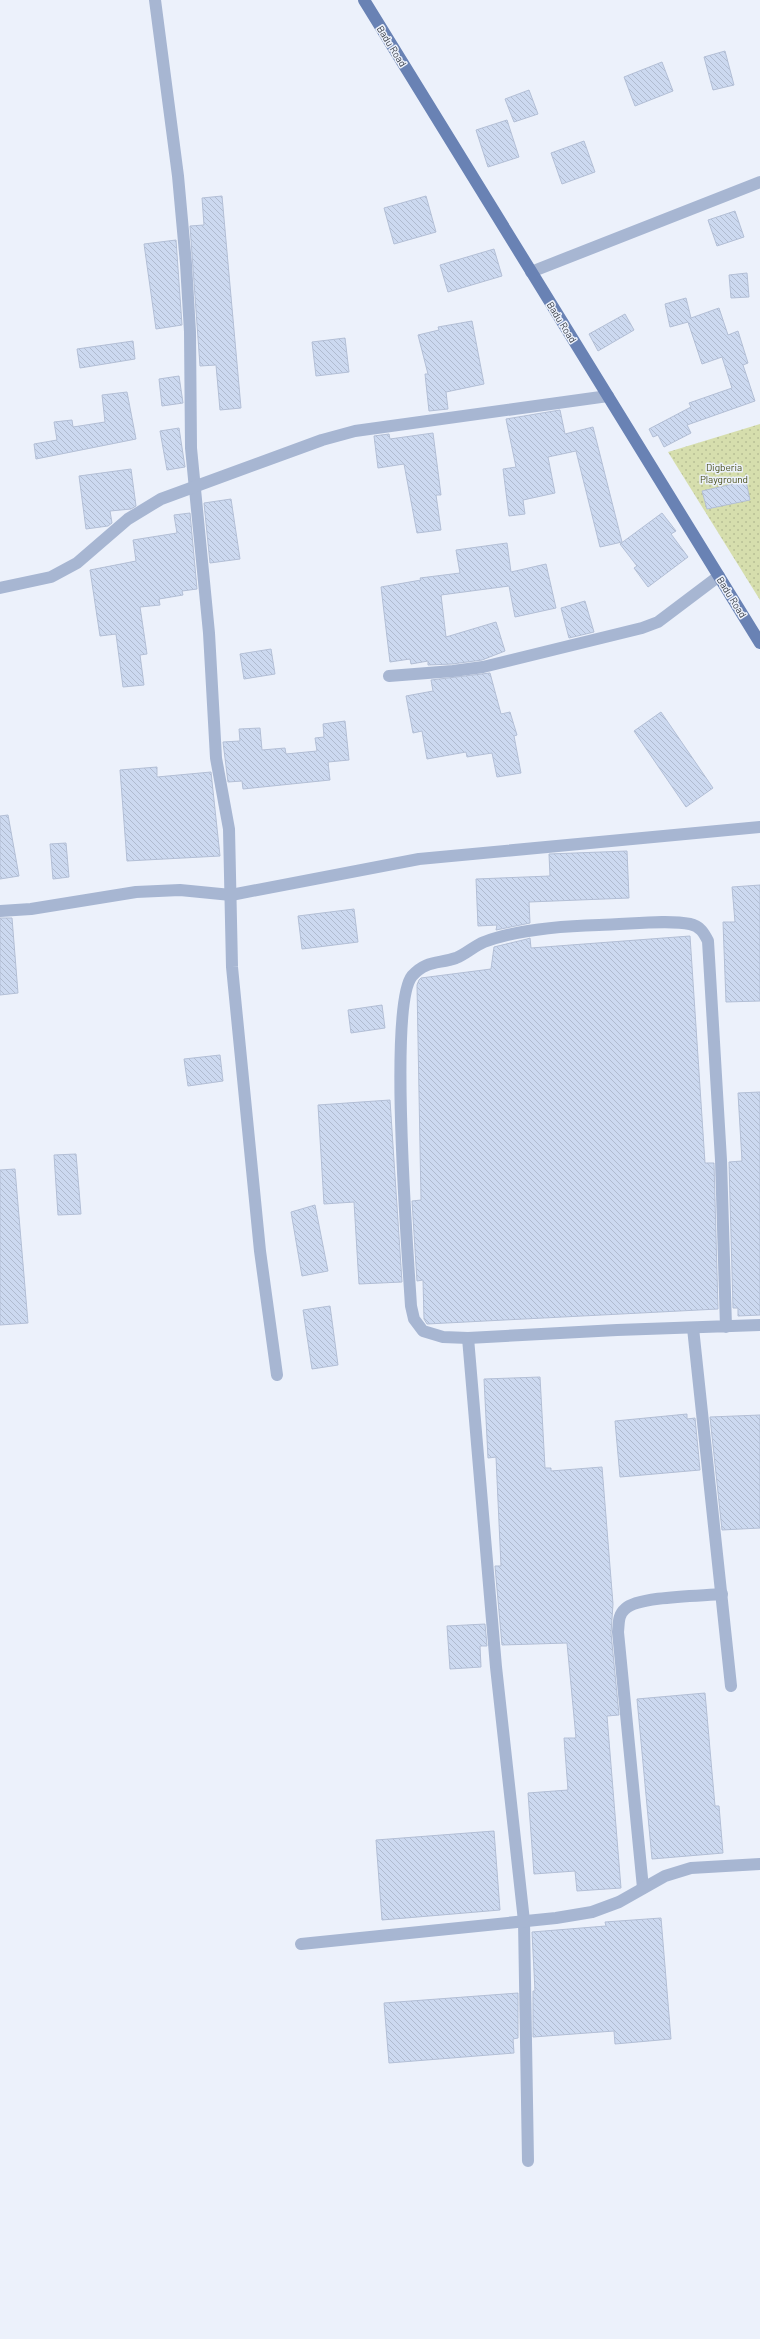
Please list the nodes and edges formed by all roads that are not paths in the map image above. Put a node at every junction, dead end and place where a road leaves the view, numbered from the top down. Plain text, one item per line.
1 (155, 0) edge
2 (364, 0) edge
3 (760, 182) edge
4 (531, 272) junction
5 (608, 396) junction
6 (195, 486) junction
7 (719, 576) junction
8 (0, 588) edge
9 (758, 637) edge
10 (389, 676) dead end
11 (760, 827) edge
12 (231, 895) junction
13 (0, 911) edge
14 (760, 1325) edge
15 (726, 1327) junction
16 (694, 1328) junction
17 (468, 1338) junction
18 (277, 1375) dead end
19 (722, 1594) junction
20 (731, 1686) dead end
21 (760, 1864) edge
22 (643, 1888) junction
23 (524, 1921) junction
24 (301, 1944) dead end
25 (528, 2161) dead end

1 - 6 street
2 - 4 main road, Badu Road
3 - 4 street
4 - 5 main road, Badu Road
5 - 6 street
5 - 7 main road, Badu Road
6 - 8 street
6 - 12 street
7 - 9 main road, Badu Road
7 - 10 street
11 - 12 street
12 - 13 street
12 - 18 street
14 - 15 street
15 - 16 street
15 - 17 street
16 - 17 street
16 - 19 street
17 - 23 street
19 - 20 street
19 - 22 street
21 - 22 street
22 - 23 street
23 - 24 street
23 - 25 street

